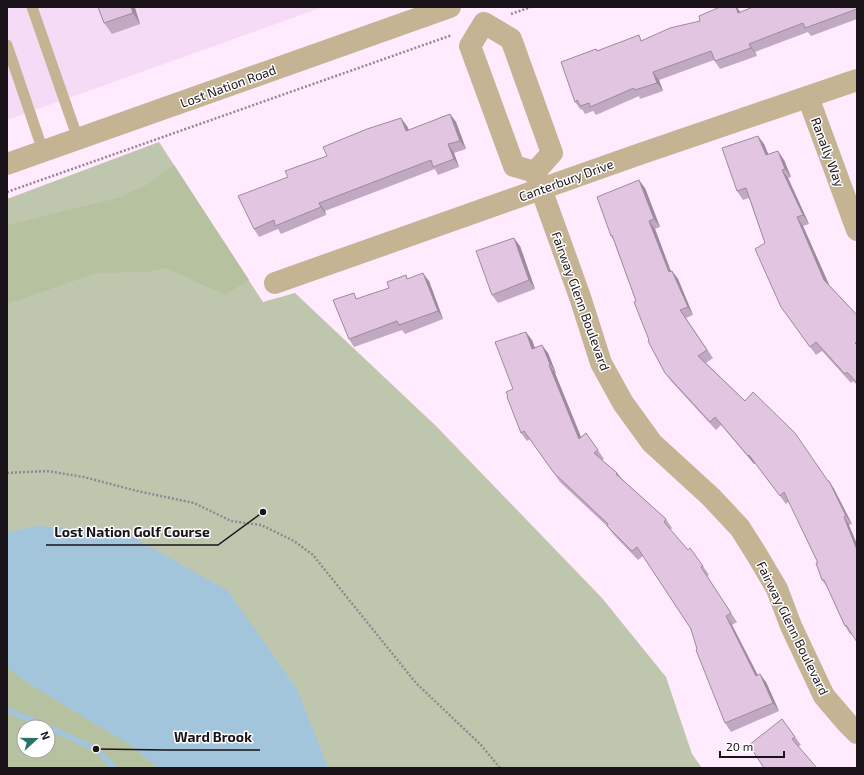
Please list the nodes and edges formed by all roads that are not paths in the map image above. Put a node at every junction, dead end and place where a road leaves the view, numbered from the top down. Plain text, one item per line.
1 (32, 7) edge
2 (450, 7) edge
3 (481, 15) edge
4 (7, 45) edge
5 (857, 80) edge
6 (808, 97) junction
7 (78, 139) junction
8 (44, 151) junction
9 (7, 164) edge
10 (538, 181) junction
11 (857, 230) edge
12 (276, 283) dead end
13 (857, 733) edge

1 - 7 lane
2 - 7 street, Lost Nation Road
3 - 10 street
3 - 10 street
4 - 8 lane
5 - 6 street, Canterbury Drive
6 - 10 street, Canterbury Drive
6 - 11 street, Ranally Way
7 - 8 street, Lost Nation Road
8 - 9 street, Lost Nation Road
10 - 12 street, Canterbury Drive
10 - 13 street, Fairway Glenn Boulevard

